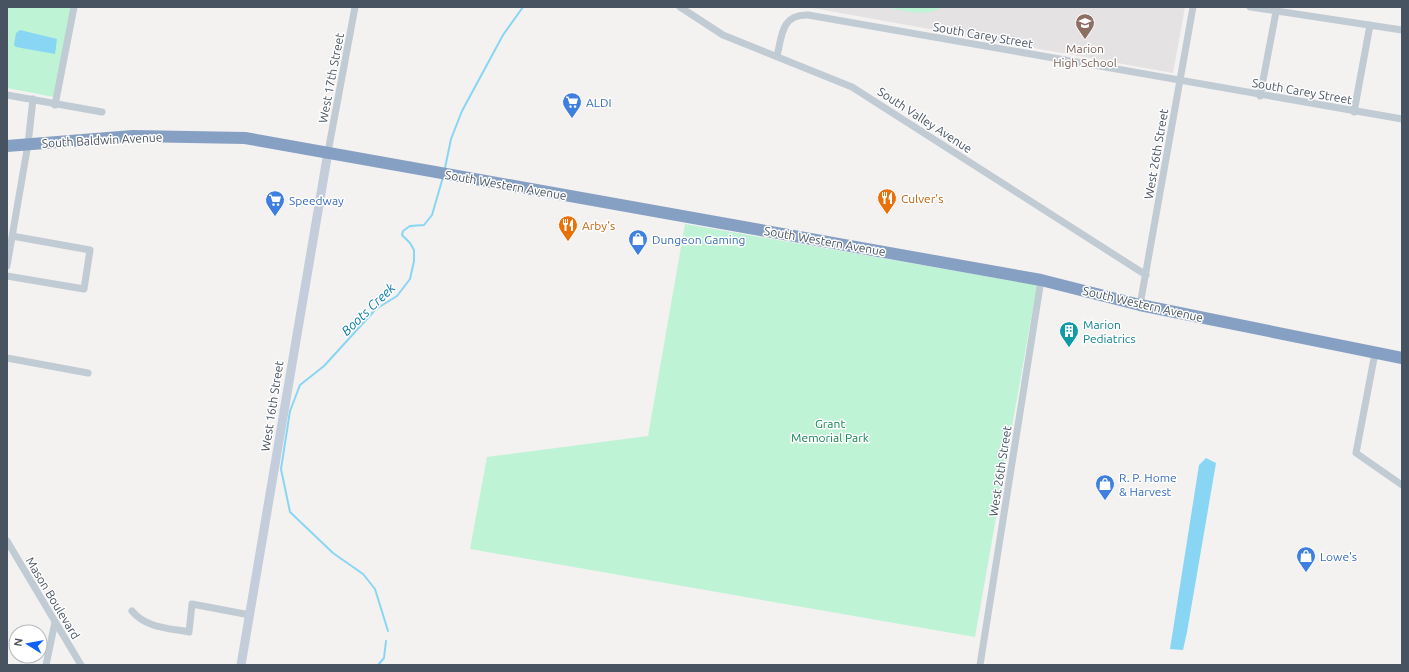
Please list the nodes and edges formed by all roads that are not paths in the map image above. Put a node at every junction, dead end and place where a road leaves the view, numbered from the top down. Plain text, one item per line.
1 (74, 7) edge
2 (355, 7) edge
3 (680, 7) edge
4 (1192, 7) edge
5 (1250, 7) edge
6 (1276, 12) junction
7 (1370, 25) junction
8 (1402, 30) edge
9 (777, 56) junction
10 (1180, 81) junction
11 (7, 95) edge
12 (1260, 96) junction
13 (33, 99) junction
14 (56, 105) junction
15 (102, 112) dead end
16 (1354, 112) junction
17 (1402, 119) edge
18 (245, 138) joint
19 (28, 144) junction
20 (7, 146) edge
21 (328, 152) junction
22 (12, 236) junction
23 (8, 254) edge
24 (7, 266) edge
25 (1146, 275) junction
26 (7, 276) edge
27 (1042, 280) junction
28 (1140, 305) junction
29 (1374, 353) junction
30 (7, 358) edge
31 (1402, 358) edge
32 (88, 373) dead end
33 (1402, 485) edge
34 (7, 541) edge
35 (132, 611) dead end
36 (250, 615) junction
37 (55, 622) junction
38 (46, 665) edge
39 (81, 665) edge
40 (241, 665) edge
41 (980, 665) edge

1 - 14 street
2 - 21 street, West 17th Street
3 - 9 street, South Valley Avenue
4 - 10 street, West 26th Street
5 - 6 street
6 - 7 street
6 - 12 street
7 - 8 street
7 - 16 street
9 - 10 street, South Carey Street
9 - 25 street, South Valley Avenue
10 - 12 street, South Carey Street
10 - 25 street, West 26th Street
11 - 13 street
12 - 16 street, South Carey Street
13 - 14 street
13 - 19 street
14 - 15 street
16 - 17 street, South Carey Street
18 - 19 highway, South Baldwin Avenue
18 - 21 highway, South Western Avenue
19 - 20 highway, South Baldwin Avenue
19 - 22 street
21 - 27 highway, South Western Avenue
21 - 36 street, West 16th Street
22 - 23 street
22 - 26 street
23 - 24 street
25 - 28 street, West 26th Street
27 - 28 highway, South Western Avenue
27 - 41 street, West 26th Street
28 - 29 highway, South Western Avenue
29 - 31 highway, South Western Avenue
29 - 33 street
30 - 32 street
34 - 37 street, Mason Boulevard
35 - 36 street
36 - 40 street, West 16th Street
37 - 38 street
37 - 39 street, Mason Boulevard

